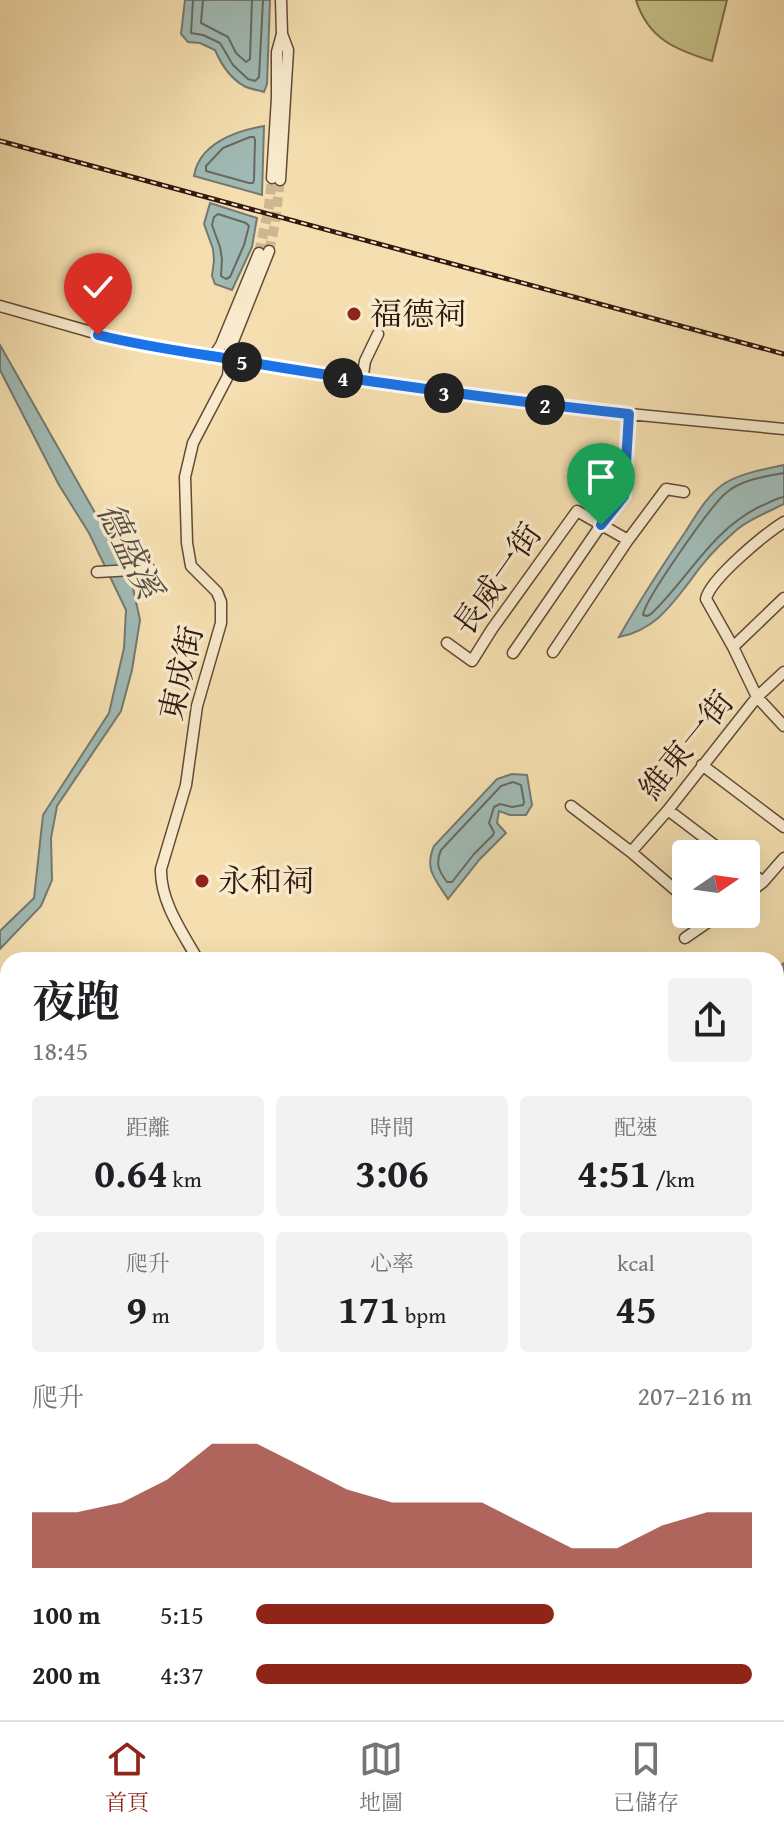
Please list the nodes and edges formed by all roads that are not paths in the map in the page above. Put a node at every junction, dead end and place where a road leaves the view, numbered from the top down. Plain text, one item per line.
1 (281, 0) edge
2 (276, 179) tunnel mouth
3 (1, 306) edge
4 (378, 334) dead end
5 (213, 357) junction
6 (226, 359) junction
7 (362, 381) junction
8 (629, 414) junction
9 (784, 429) edge
10 (684, 492) dead end
11 (784, 522) edge
12 (601, 525) junction
13 (628, 540) junction
14 (146, 569) dead end
15 (101, 572) dead end
16 (784, 598) edge
17 (447, 643) dead end
18 (733, 647) junction
19 (553, 652) dead end
20 (513, 653) dead end
21 (784, 672) edge
22 (757, 697) junction
23 (784, 726) edge
24 (702, 765) junction
25 (571, 806) dead end
26 (668, 810) junction
27 (784, 827) edge
28 (708, 840) edge
29 (631, 852) junction
30 (784, 858) edge
31 (760, 880) edge
32 (763, 882) junction
33 (760, 884) edge
34 (672, 887) edge
35 (697, 928) edge
36 (685, 938) dead end
37 (194, 952) edge

1 - 2 street
3 - 5 street
4 - 7 street
5 - 6 street
5 - 6 street, 東成街
6 - 7 street
6 - 37 street, 東成街
7 - 8 street
8 - 9 street
8 - 12 street
10 - 13 street
11 - 18 street
12 - 13 street, 長威一街
12 - 17 street, 長威一街
12 - 20 street
13 - 19 street
14 - 15 street
16 - 18 street
18 - 22 street
21 - 22 street, 維東一街
22 - 23 street
22 - 24 street, 維東一街
24 - 26 street, 維東一街
24 - 27 street
25 - 29 street
26 - 28 street
26 - 29 street, 維東一街
29 - 34 street
30 - 32 street
31 - 32 street
32 - 33 street
35 - 36 street

